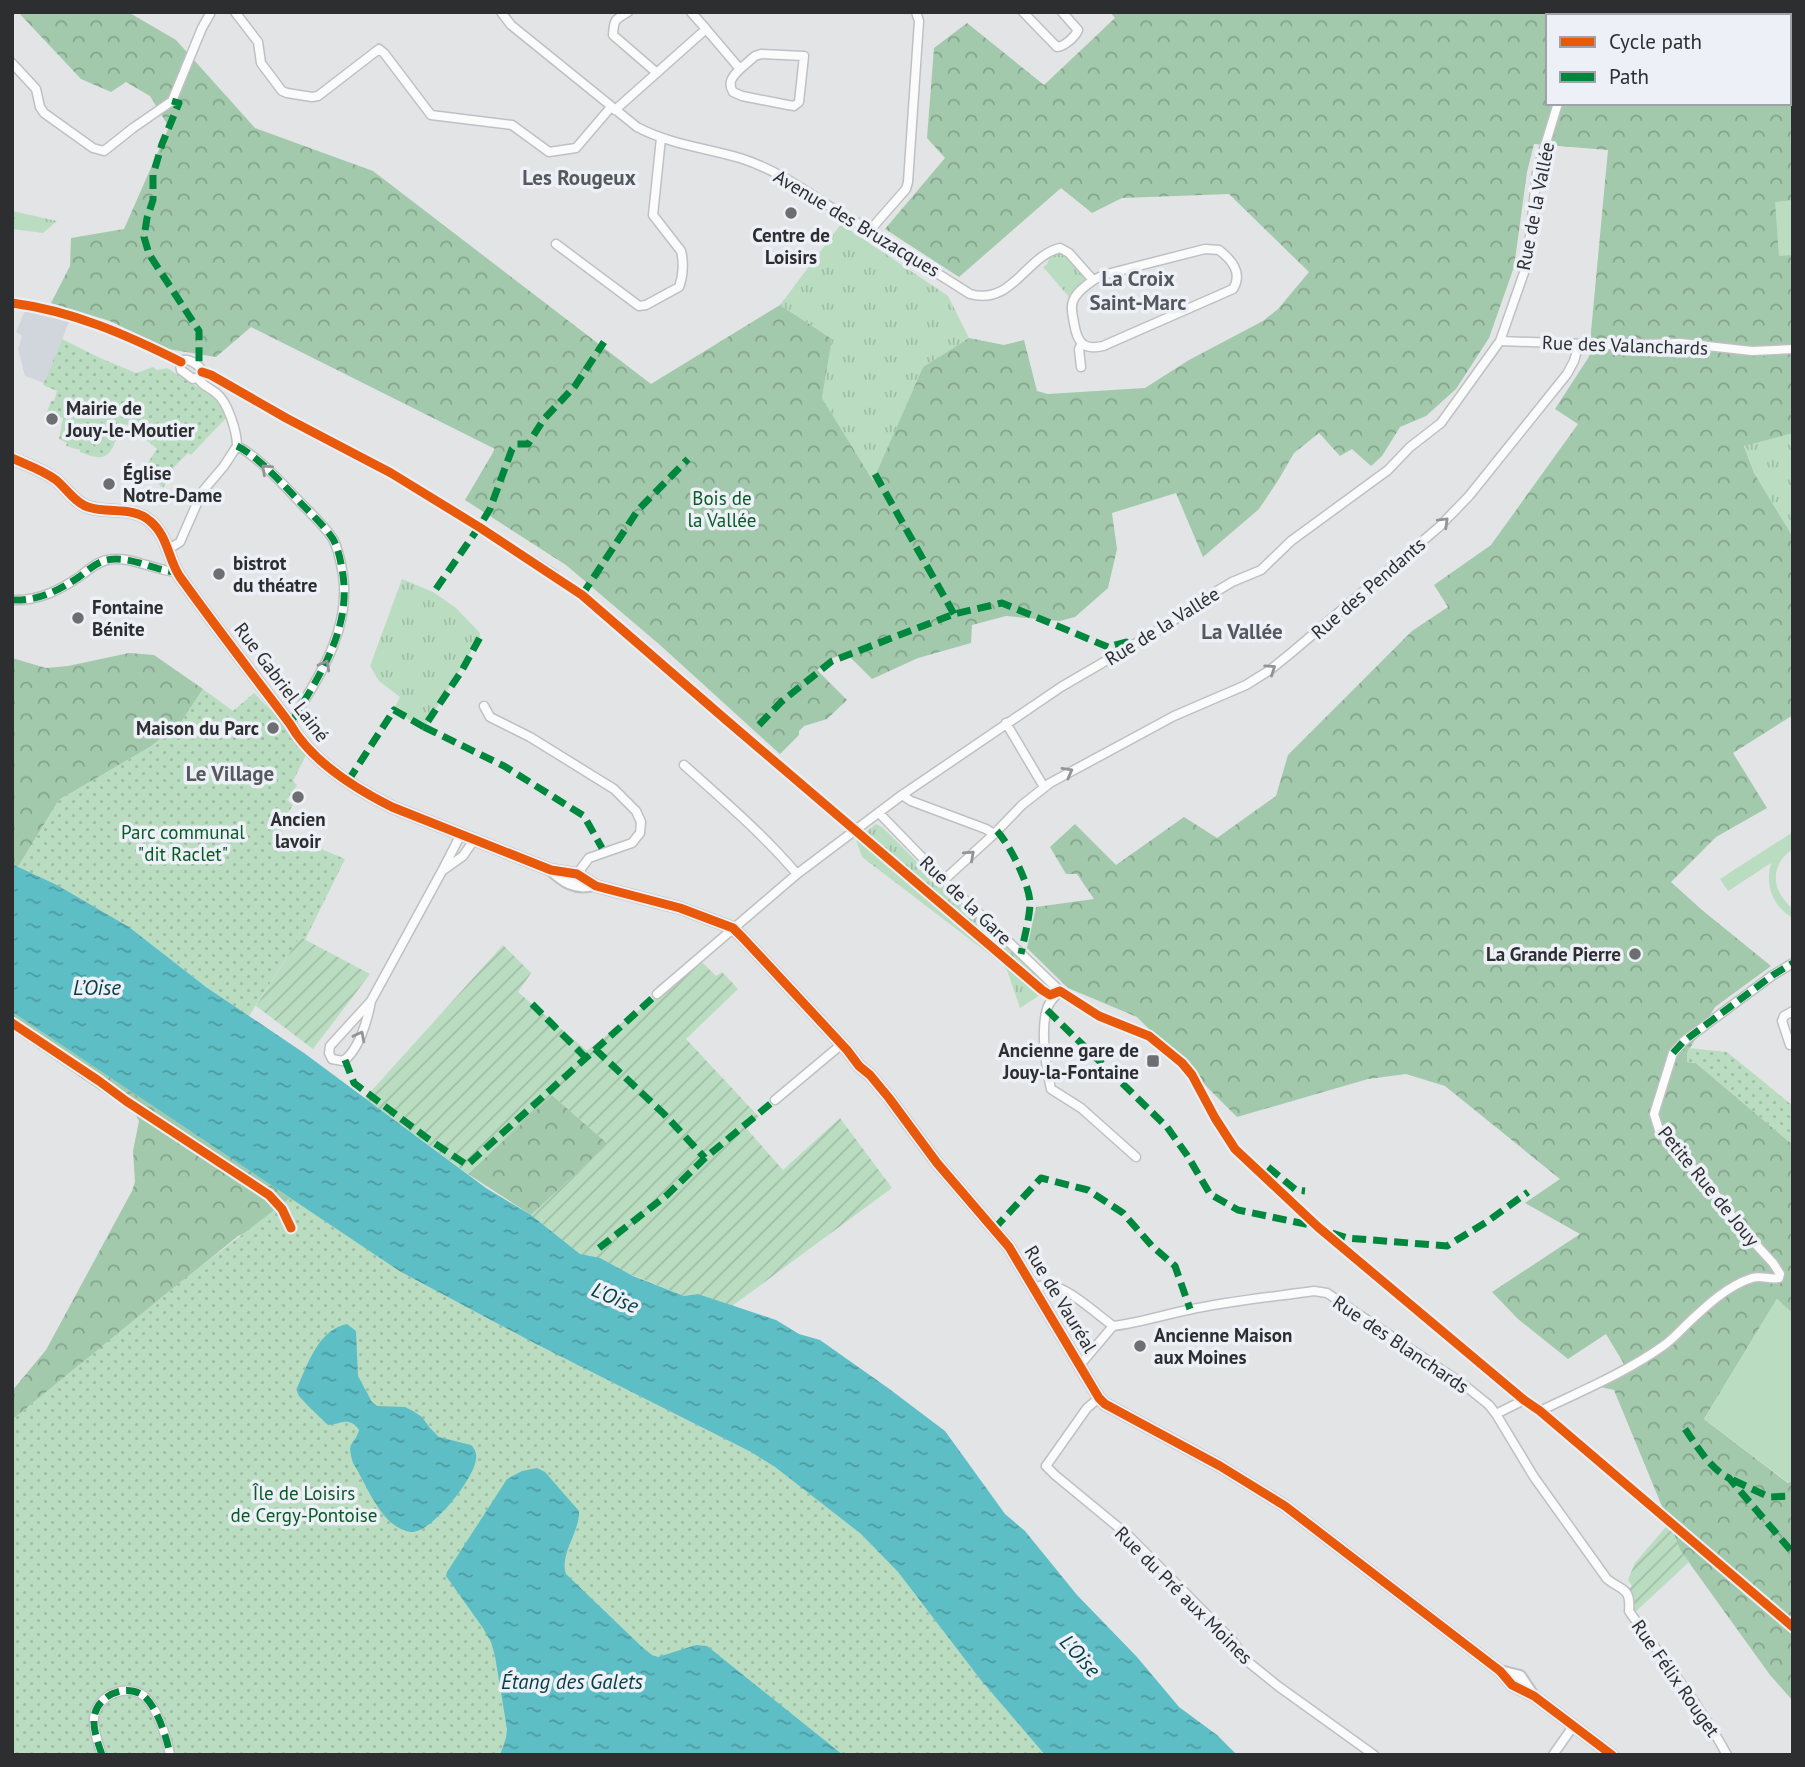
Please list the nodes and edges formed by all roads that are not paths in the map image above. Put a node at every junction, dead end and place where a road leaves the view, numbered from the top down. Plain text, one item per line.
1 (211, 12) edge
2 (235, 12) edge
3 (501, 12) edge
4 (628, 12) edge
5 (691, 12) edge
6 (916, 12) edge
7 (1023, 12) edge
8 (1062, 12) edge
9 (706, 29) junction
10 (12, 63) edge
11 (740, 69) junction
12 (657, 73) junction
13 (1557, 105) edge
14 (613, 109) junction
15 (661, 138) junction
16 (872, 229) junction
17 (556, 244) dead end
18 (1093, 280) junction
19 (12, 303) edge
20 (1500, 341) junction
21 (1082, 343) junction
22 (1579, 344) junction
23 (1793, 349) edge
24 (1081, 367) dead end
25 (200, 375) junction
26 (237, 446) junction
27 (14, 463) edge
28 (169, 549) junction
29 (177, 572) junction
30 (555, 575) dead end
31 (12, 600) edge
32 (484, 706) dead end
33 (1006, 723) junction
34 (290, 724) junction
35 (684, 765) dead end
36 (1044, 787) junction
37 (902, 795) junction
38 (878, 813) junction
39 (461, 834) junction
40 (994, 834) junction
41 (474, 840) junction
42 (551, 870) junction
43 (442, 872) junction
44 (577, 874) junction
45 (797, 874) junction
46 (944, 880) junction
47 (593, 885) junction
48 (733, 928) junction
49 (1793, 963) edge
50 (1060, 991) junction
51 (657, 994) dead end
52 (371, 1001) junction
53 (1793, 1011) edge
54 (842, 1044) junction
55 (1790, 1045) dead end
56 (775, 1100) dead end
57 (1136, 1157) dead end
58 (1034, 1288) junction
59 (1113, 1326) junction
60 (1080, 1365) junction
61 (1099, 1398) junction
62 (1524, 1401) junction
63 (1539, 1411) joint
64 (1496, 1414) junction
65 (1552, 1503) joint
66 (1574, 1725) junction
67 (102, 1755) edge
68 (170, 1755) edge
69 (1374, 1755) edge
70 (1553, 1755) edge
71 (1612, 1755) edge
72 (1727, 1755) edge

1 - 10 street
2 - 14 street
3 - 14 street, Avenue des Bruzacques
4 - 12 street
5 - 9 street
6 - 16 street
7 - 8 street
9 - 11 street
9 - 12 street
11 - 11 street
12 - 14 street
13 - 20 street, Rue de la Vallée
14 - 15 street, Avenue des Bruzacques
15 - 16 street, Avenue des Bruzacques
15 - 17 street
16 - 18 street, Avenue des Bruzacques
18 - 21 street
18 - 21 street
19 - 25 street
20 - 22 street, Rue des Valanchards
20 - 33 street, Rue de la Vallée
21 - 24 street
22 - 23 street, Rue des Valanchards
36 -> 22 street, Rue des Pendants
25 - 26 street
25 - 30 street
26 - 28 street
34 -> 26 street
27 - 28 street, Rue Gabriel Lainé
28 - 29 street, Rue Gabriel Lainé
29 - 31 street
29 - 34 street, Rue Gabriel Lainé
32 - 44 street
33 - 36 street
33 - 37 street, Rue de la Vallée
34 - 39 street, Rue Gabriel Lainé
35 - 45 street
36 - 40 street, Rue des Pendants
37 - 38 street, Rue de la Vallée
37 - 40 street
38 - 45 street, Rue de la Vallée
38 - 46 street, Rue de la Gare
39 - 41 street, Rue Gabriel Lainé
39 - 43 street
46 -> 40 street, Rue des Pendants
41 - 42 street, Rue Gabriel Lainé
41 - 43 street
42 - 44 street, Rue Gabriel Lainé
42 - 47 street, Rue Gabriel Lainé
43 - 52 street
44 - 47 street, Rue Gabriel Lainé
45 - 48 street, Rue de la Vallée
46 - 50 street, Rue de la Gare
47 - 48 street, Rue Gabriel Lainé
48 - 51 street, Rue de la Vallée
48 - 54 street, Rue de Vauréal
49 - 63 street, Petite Rue de Jouy
50 - 57 street
50 - 62 street, Rue de la Gare
52 -> 52 street
53 - 55 street
54 - 56 street
54 - 58 street, Rue de Vauréal
58 - 59 street
58 - 60 street, Rue de Vauréal
59 - 60 street
59 - 64 street, Rue des Blanchards
60 - 61 street, Rue de Vauréal
61 - 66 street, Rue de Vauréal
61 - 69 street, Rue du Pré aux Moines
62 - 63 street, Rue de la Gare
62 - 64 street
64 - 65 street, Rue des Blanchards
65 - 72 street, Rue Félix Rouget
66 - 70 street
66 - 71 street, Rue de Vauréal
67 - 68 street

